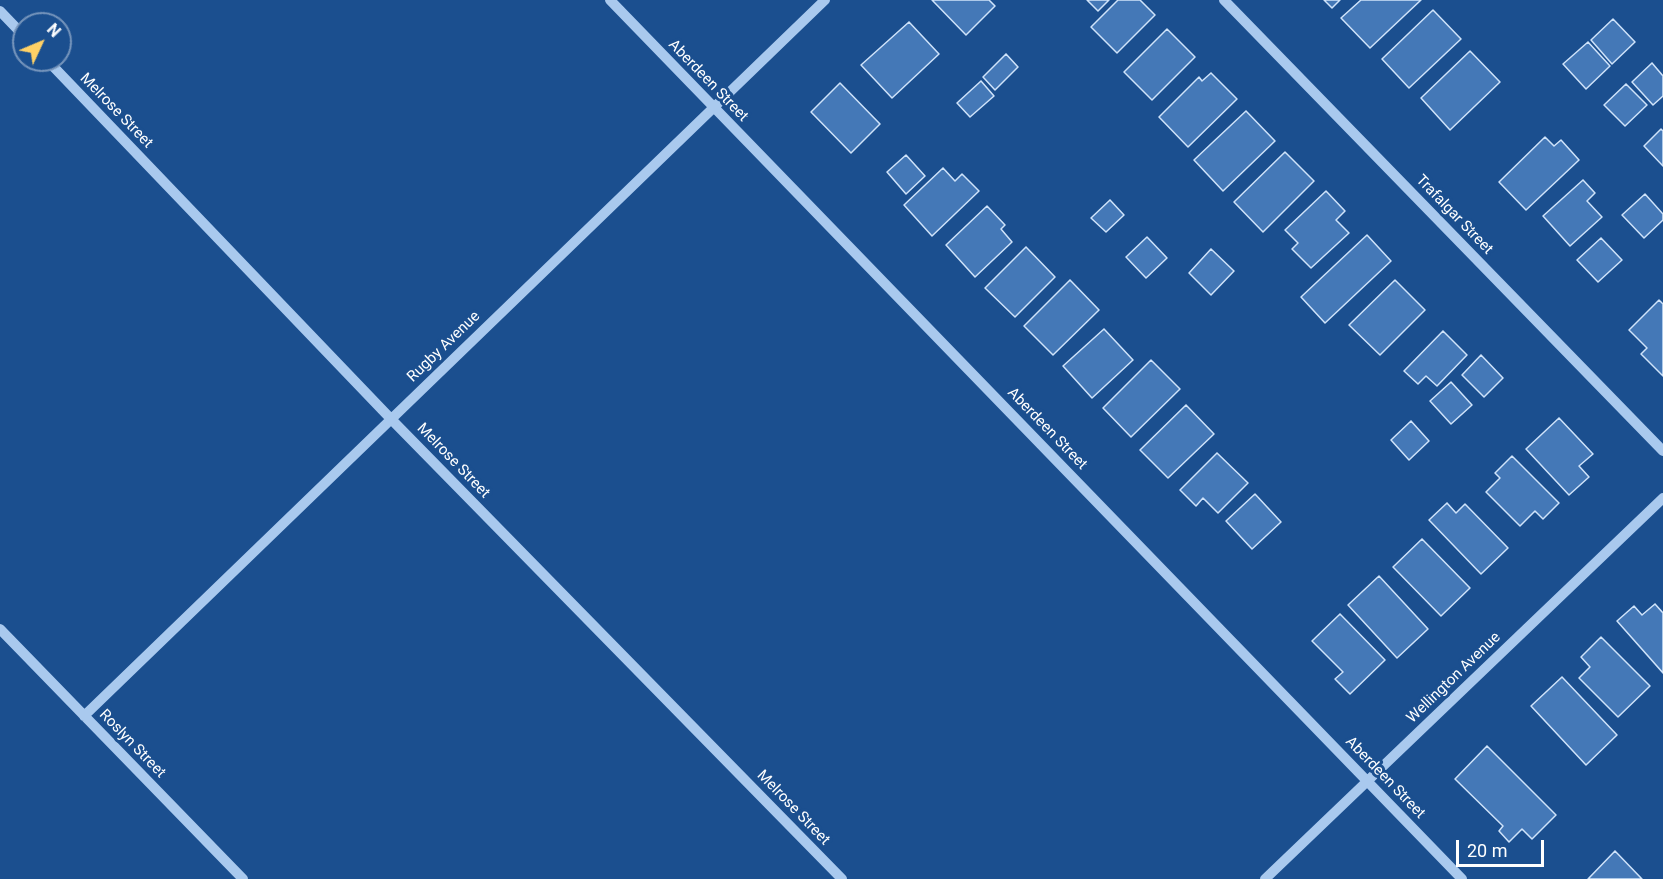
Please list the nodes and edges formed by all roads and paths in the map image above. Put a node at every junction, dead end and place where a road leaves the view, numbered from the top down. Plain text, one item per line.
1 (610, 0) edge
2 (825, 0) edge
3 (1224, 0) edge
4 (0, 11) edge
5 (12, 24) edge
6 (58, 72) edge
7 (714, 108) junction
8 (391, 419) junction
9 (1663, 451) edge
10 (1663, 498) edge
11 (0, 629) edge
12 (84, 716) junction
13 (1368, 782) junction
14 (243, 879) edge
15 (842, 879) edge
16 (1265, 879) edge
17 (1462, 879) edge

1 - 7 street, Aberdeen Street
2 - 7 street, Rugby Avenue
3 - 9 street, Trafalgar Street
4 - 5 street
6 - 8 street, Melrose Street
7 - 8 street, Rugby Avenue
7 - 13 street, Aberdeen Street
8 - 12 street, Rugby Avenue
8 - 15 street, Melrose Street
10 - 13 street, Wellington Avenue
11 - 12 street, Roslyn Street
12 - 14 street, Roslyn Street
13 - 16 street, Wellington Avenue
13 - 17 street, Aberdeen Street

